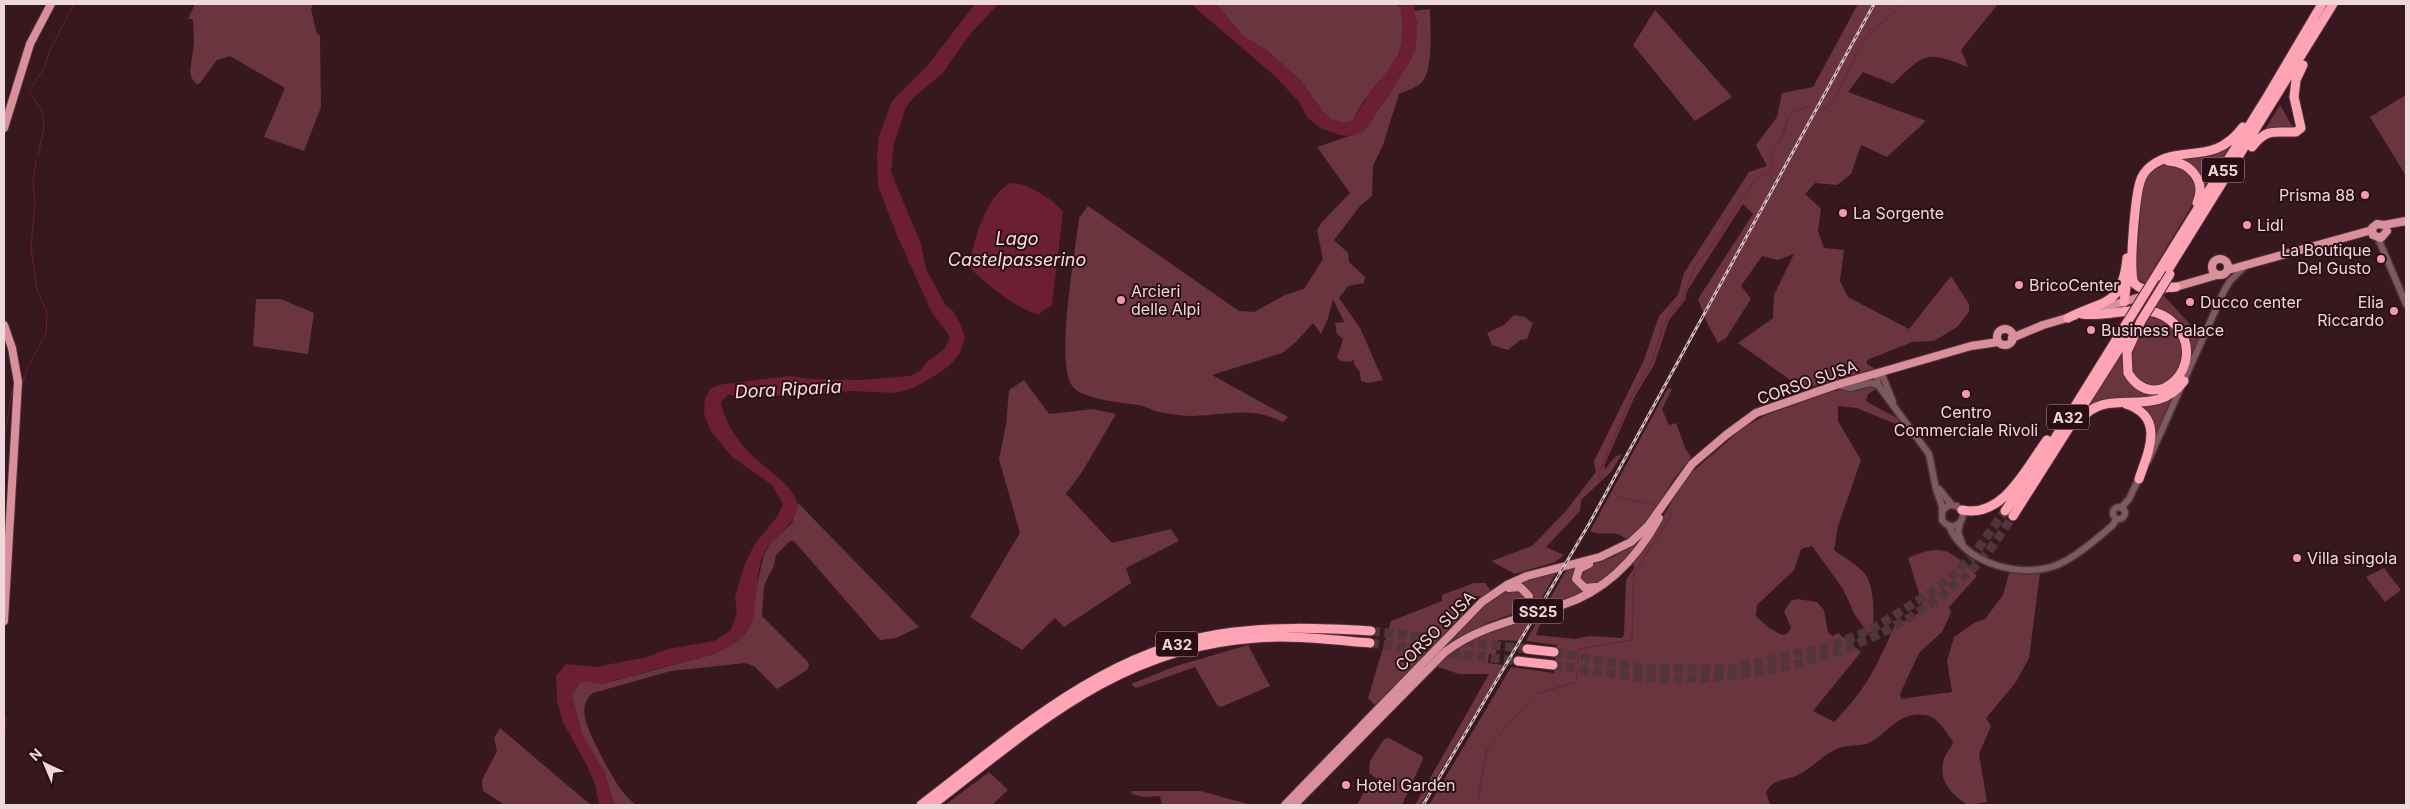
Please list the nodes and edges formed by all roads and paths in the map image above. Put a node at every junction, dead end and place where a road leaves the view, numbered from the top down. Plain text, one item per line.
1 (52, 4) edge
2 (2322, 4) edge
3 (2333, 4) edge
4 (2317, 33) junction
5 (2270, 97) junction
6 (4, 128) edge
7 (2162, 161) junction
8 (2216, 195) junction
9 (2136, 214) junction
10 (2405, 222) edge
11 (2380, 233) junction
12 (2175, 245) junction
13 (2132, 247) junction
14 (2228, 267) junction
15 (2241, 267) junction
16 (2213, 273) junction
17 (2162, 277) junction
18 (2176, 287) junction
19 (2124, 302) junction
20 (2406, 304) edge
21 (2082, 314) junction
22 (2068, 318) junction
23 (2135, 321) junction
24 (4, 325) edge
25 (2011, 334) junction
26 (1997, 339) junction
27 (1881, 372) junction
28 (2184, 381) junction
29 (1836, 385) junction
30 (1878, 385) junction
31 (2079, 399) junction
32 (2121, 402) junction
33 (1894, 408) junction
34 (2038, 478) junction
35 (2139, 479) junction
36 (1936, 483) junction
37 (1676, 485) junction
38 (1952, 505) junction
39 (1943, 510) junction
40 (1962, 510) junction
41 (2005, 511) tunnel mouth
42 (2013, 516) tunnel mouth
43 (1960, 523) junction
44 (1949, 526) junction
45 (1963, 544) junction
46 (1617, 550) junction
47 (1620, 571) junction
48 (1489, 596) junction
49 (4, 621) edge
50 (1491, 626) junction
51 (1371, 631) tunnel mouth
52 (1370, 643) tunnel mouth
53 (1526, 649) tunnel mouth
54 (1554, 652) tunnel mouth
55 (1518, 661) tunnel mouth
56 (1552, 665) tunnel mouth
57 (921, 805) edge
58 (932, 805) edge
59 (1285, 805) edge
60 (1294, 805) edge

1 - 6 main road
2 - 5 highway, A55
3 - 4 highway, A55
4 - 5 highway, A55
4 - 8 highway
5 - 7 highway
5 - 8 highway, A55
5 - 12 highway, A55
7 - 9 highway
7 - 12 highway
8 - 17 highway, A55
9 - 13 highway
9 - 22 highway
10 - 11 main road, SS25
11 - 15 main road, SS25
11 - 20 street
12 - 17 highway, A55
13 - 18 highway
13 - 19 highway
14 - 15 main road, SS25
14 - 16 main road, SS25
14 - 16 main road, SS25
15 - 28 street
16 - 18 main road, SS25
17 - 23 highway, A32
18 - 19 main road, SS25
19 - 21 main road, SS25
21 - 22 main road, SS25
21 - 23 highway
22 - 25 main road, SS25
23 - 31 highway, A32
23 - 34 highway, A32
24 - 49 main road
25 - 26 main road, SS25
25 - 26 main road, SS25
26 - 27 main road, CORSO SUSA / SS25
27 - 29 main road, CORSO SUSA / SS25
27 - 30 street
27 - 33 street
28 - 32 highway
28 - 35 street
29 - 30 street
29 - 37 main road, CORSO SUSA / SS25
30 - 33 street
31 - 40 highway
31 - 41 highway, A32
32 - 34 highway
32 - 35 highway
33 - 36 street
34 - 42 highway, A32
35 - 45 street
36 - 38 street
36 - 39 street
37 - 46 main road, CORSO SUSA / SS25
37 - 47 main road, CORSO SUSA / SS25
38 - 39 street
38 - 40 street
39 - 44 street
40 - 43 street
43 - 44 street
43 - 45 street
44 - 45 street
46 - 47 main road
46 - 48 main road, CORSO SUSA / SS25
47 - 50 main road, CORSO SUSA / SS25
48 - 50 main road
48 - 59 main road, CORSO SUSA / SS25
50 - 60 main road, CORSO SUSA / SS25
51 - 57 highway, A32
52 - 58 highway, A32
53 - 54 highway
55 - 56 highway

